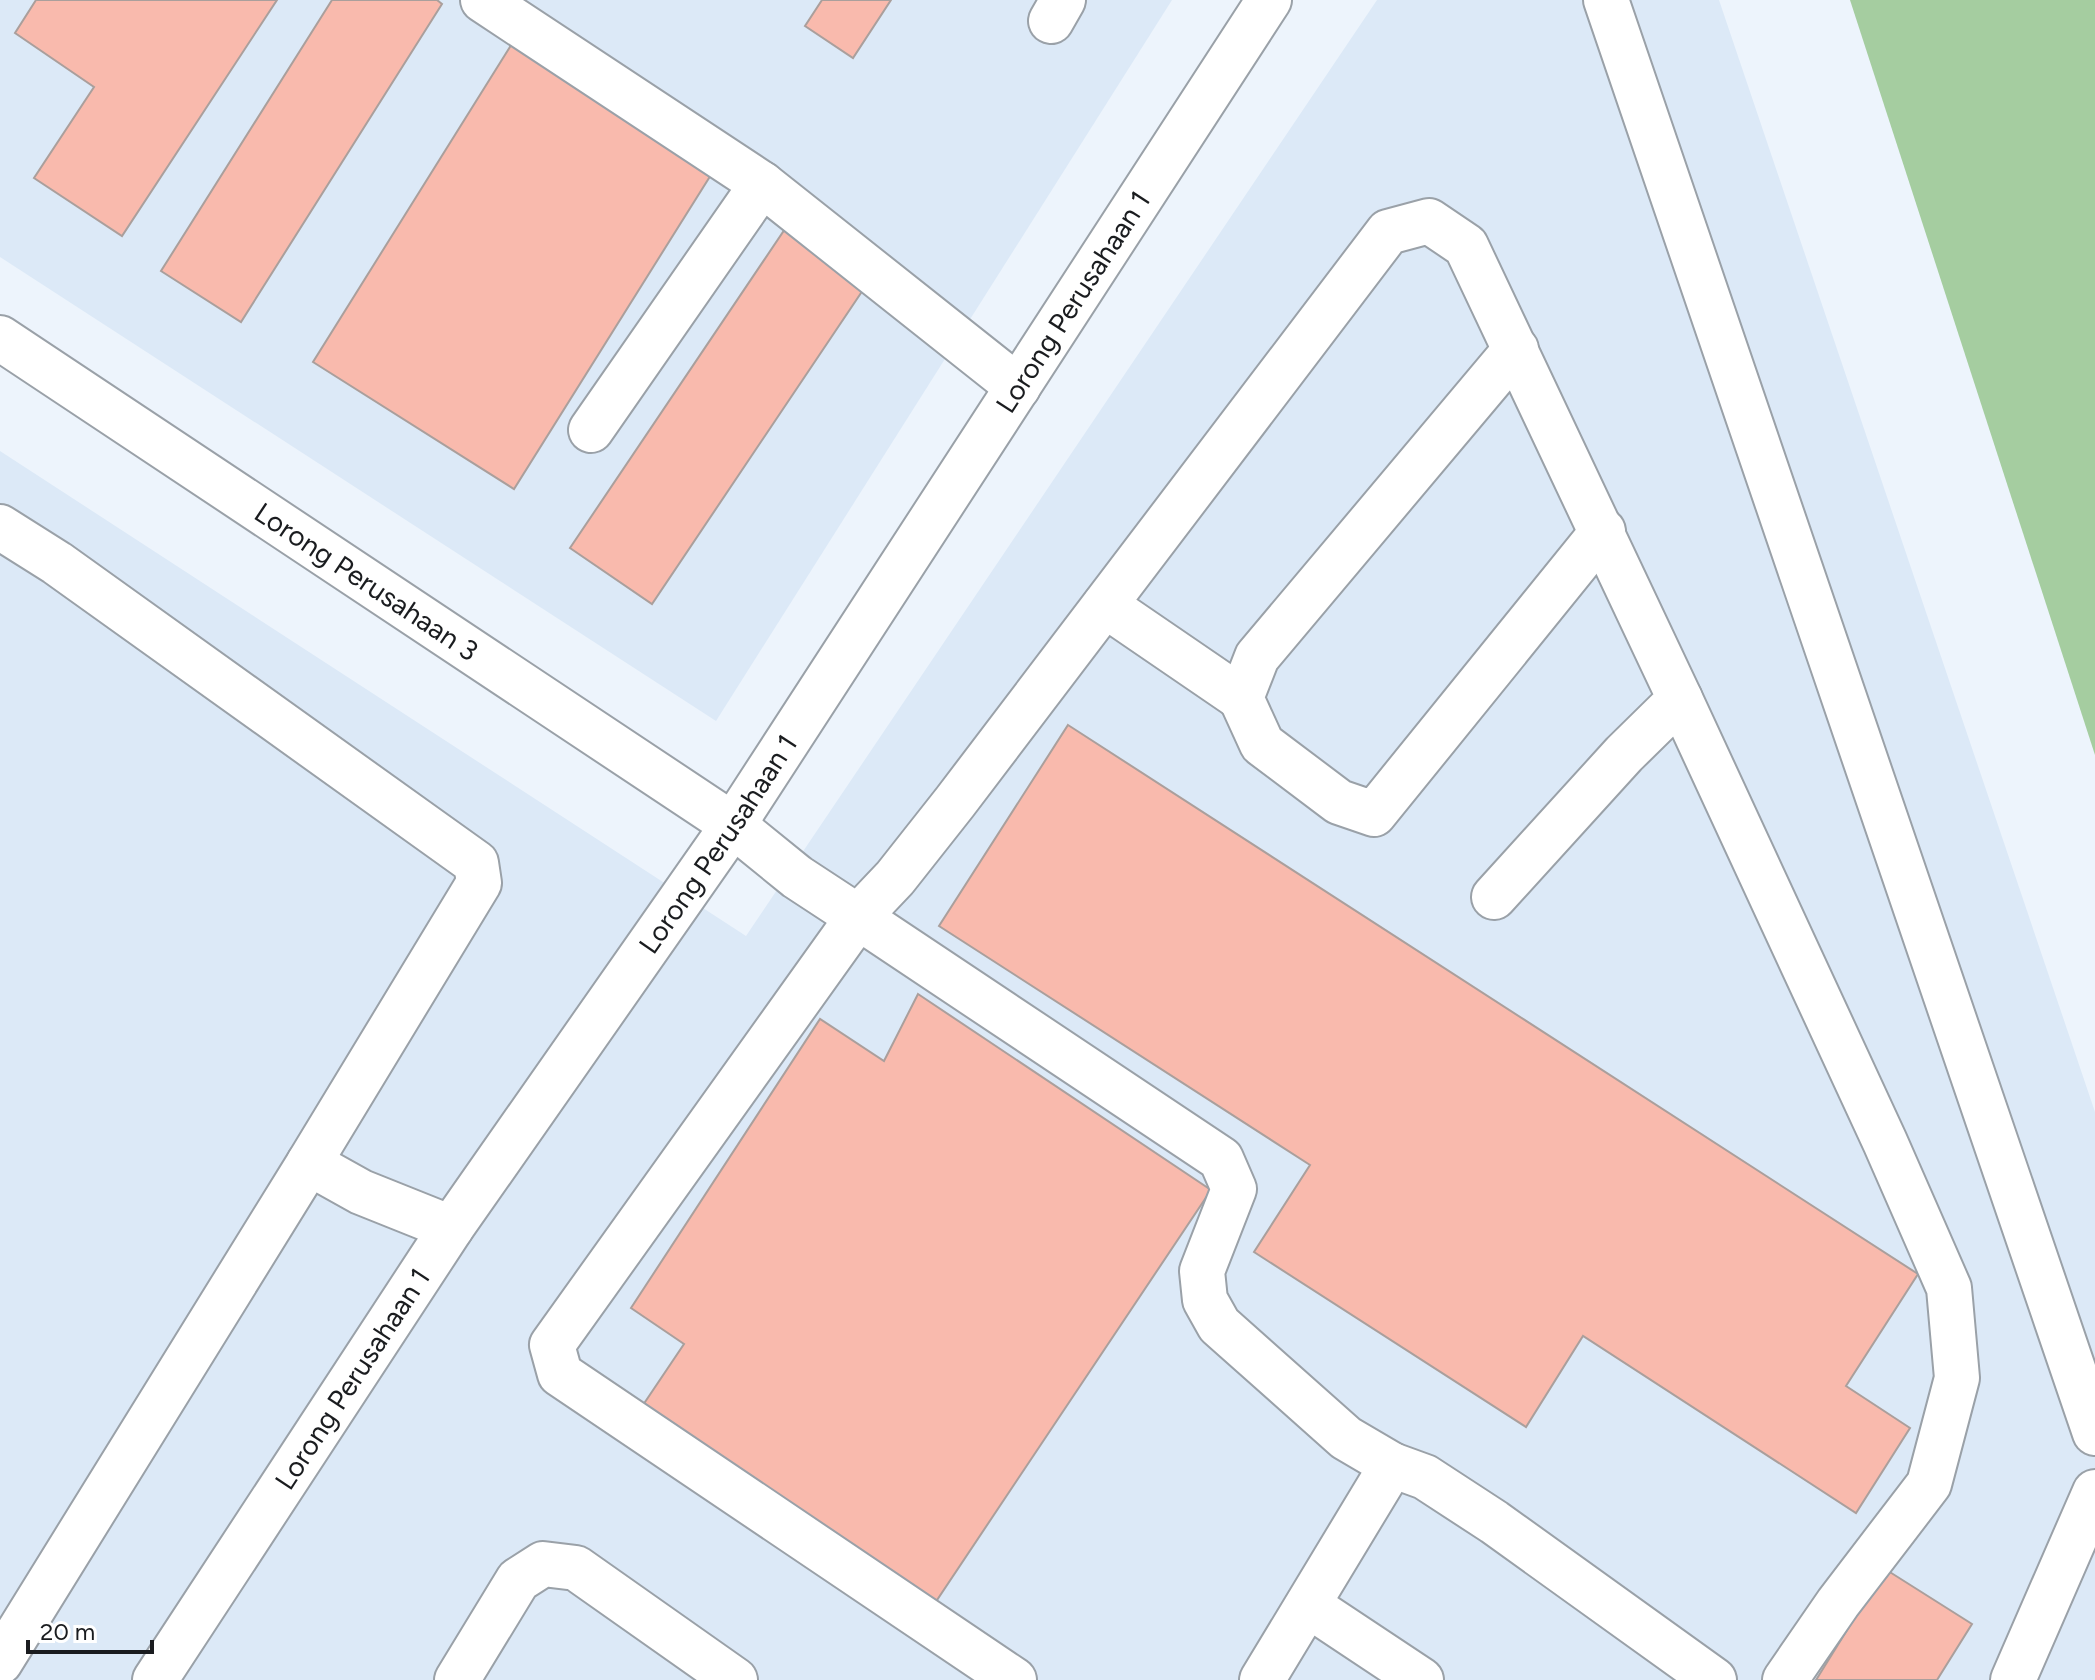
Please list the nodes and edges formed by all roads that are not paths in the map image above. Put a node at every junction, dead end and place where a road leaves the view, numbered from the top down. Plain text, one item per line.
1 (483, 0) edge
2 (1269, 0) edge
3 (1606, 0) edge
4 (762, 184) junction
5 (0, 338) edge
6 (1516, 349) junction
7 (1018, 387) junction
8 (591, 430) dead end
9 (0, 527) edge
10 (1603, 531) junction
11 (1105, 605) junction
12 (1241, 698) junction
13 (1680, 699) junction
14 (733, 825) junction
15 (1494, 897) dead end
16 (858, 917) junction
17 (309, 1163) junction
18 (451, 1228) junction
19 (2095, 1433) edge
20 (1392, 1465) junction
21 (2095, 1492) edge
22 (1308, 1605) junction
23 (0, 1662) edge
24 (155, 1680) edge
25 (457, 1680) edge
26 (735, 1680) edge
27 (1014, 1680) edge
28 (1262, 1680) edge
29 (1421, 1680) edge
30 (1714, 1680) edge
31 (1785, 1680) edge
32 (2013, 1680) edge

1 - 4 street
2 - 7 street, Lorong Perusahaan 1
3 - 19 street
4 - 7 street
4 - 8 street
5 - 14 street, Lorong Perusahaan 3
6 - 10 street
6 - 11 street
6 - 12 street
7 - 14 street, Lorong Perusahaan 1
9 - 17 street
10 - 12 street
10 - 13 street
11 - 12 street
11 - 16 street
13 - 15 street
13 - 31 street
14 - 16 street, Lorong Perusahaan 3
14 - 18 street, Lorong Perusahaan 1
16 - 20 street, Lorong Perusahaan 3
16 - 27 street
17 - 18 street
17 - 23 street
18 - 24 street, Lorong Perusahaan 1
20 - 22 street
20 - 30 street, Lorong Perusahaan 3
21 - 32 street
22 - 28 street
22 - 29 street
25 - 26 street

